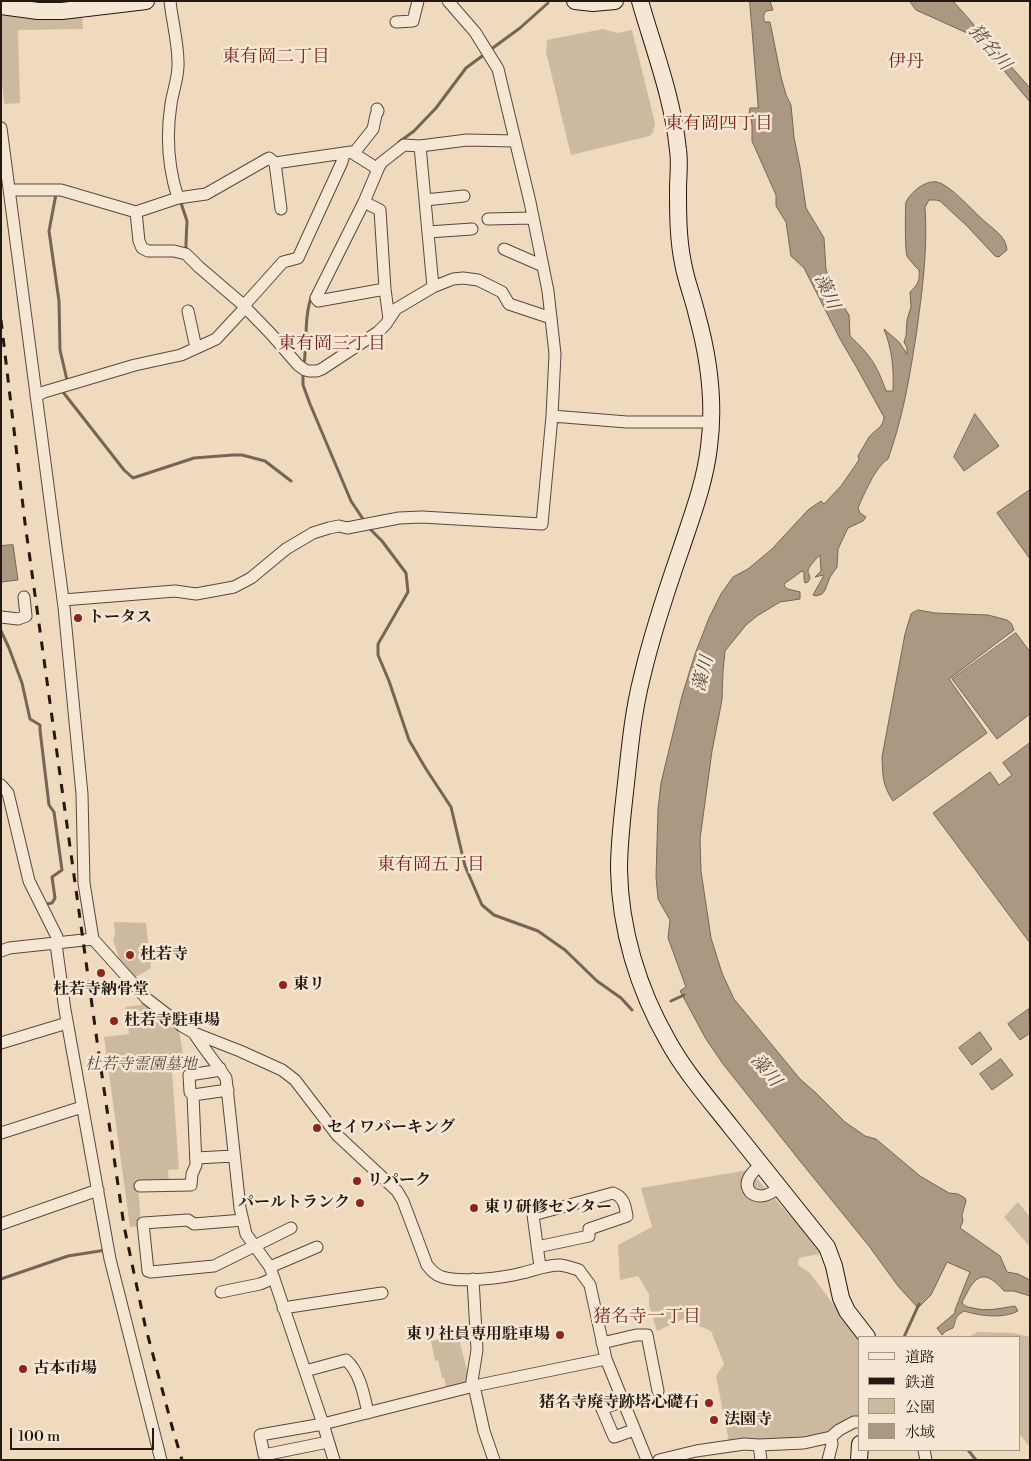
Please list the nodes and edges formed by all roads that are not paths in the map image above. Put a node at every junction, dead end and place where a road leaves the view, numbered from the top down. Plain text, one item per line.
1 (146, 1) edge
2 (170, 1) edge
3 (418, 1) edge
4 (448, 1) edge
5 (575, 1) edge
6 (615, 1) edge
7 (640, 1) edge
8 (1, 6) edge
9 (396, 22) dead end
10 (377, 109) dead end
11 (1, 128) edge
12 (515, 141) junction
13 (420, 146) junction
14 (349, 153) junction
15 (275, 163) junction
16 (378, 169) junction
17 (10, 190) junction
18 (464, 196) dead end
19 (178, 198) junction
20 (425, 200) junction
21 (364, 202) junction
22 (281, 209) dead end
23 (136, 212) junction
24 (533, 218) junction
25 (488, 219) dead end
26 (472, 229) dead end
27 (428, 232) junction
28 (504, 249) dead end
29 (543, 266) junction
30 (433, 288) junction
31 (385, 289) junction
32 (244, 306) junction
33 (188, 311) dead end
34 (389, 318) junction
35 (551, 318) junction
36 (196, 348) junction
37 (36, 396) junction
38 (552, 416) junction
39 (711, 422) junction
40 (24, 596) dead end
41 (63, 600) junction
42 (1, 617) edge
43 (1, 785) edge
44 (92, 938) junction
45 (56, 944) junction
46 (1, 951) edge
47 (67, 1023) junction
48 (194, 1033) junction
49 (1, 1043) edge
50 (220, 1068) junction
51 (228, 1090) junction
52 (193, 1095) junction
53 (82, 1107) junction
54 (1, 1134) edge
55 (234, 1156) junction
56 (196, 1158) junction
57 (761, 1165) junction
58 (140, 1186) dead end
59 (780, 1188) junction
60 (98, 1190) junction
61 (244, 1220) junction
62 (1, 1224) edge
63 (291, 1228) dead end
64 (254, 1245) junction
65 (317, 1247) dead end
66 (537, 1247) junction
67 (540, 1267) junction
68 (272, 1272) junction
69 (473, 1279) junction
70 (221, 1292) dead end
71 (382, 1293) dead end
72 (283, 1308) junction
73 (866, 1336) edge
74 (602, 1343) junction
75 (606, 1359) junction
76 (305, 1371) junction
77 (474, 1386) junction
78 (658, 1391) dead end
79 (623, 1401) junction
80 (368, 1412) junction
81 (858, 1422) edge
82 (323, 1424) junction
83 (634, 1430) junction
84 (831, 1437) junction
85 (328, 1442) junction
86 (759, 1445) junction
87 (160, 1460) edge
88 (334, 1460) edge
89 (494, 1460) edge
90 (647, 1460) edge
91 (660, 1460) edge
92 (761, 1460) edge
93 (828, 1460) edge

1 - 8 street
2 - 19 street
3 - 9 street
4 - 12 street
5 - 6 street
7 - 39 street
10 - 14 street
11 - 17 street
12 - 13 street
12 - 24 street
13 - 16 street
13 - 20 street
14 - 15 street
14 - 16 street
14 - 32 street
15 - 19 street
15 - 22 street
16 - 21 street
17 - 23 street
17 - 37 street
18 - 20 street
19 - 23 street
20 - 27 street
21 - 31 street
21 - 31 street
23 - 32 street
24 - 25 street
24 - 29 street
26 - 27 street
27 - 30 street
28 - 29 street
29 - 35 street
30 - 34 street
30 - 35 street
31 - 34 street
32 - 34 street
32 - 36 street
33 - 36 street
35 - 38 street
36 - 37 street
37 - 41 street
38 - 39 street
38 - 41 street
39 - 57 street
40 - 42 street
41 - 44 street
43 - 45 street
44 - 45 street
44 - 48 street
45 - 46 street
45 - 47 street
47 - 49 street
47 - 53 street
48 - 50 street
48 - 69 street
50 - 51 street
50 - 52 street
51 - 52 street
51 - 55 street
52 - 56 street
53 - 54 street
53 - 60 street
55 - 56 street
55 - 61 street
56 - 58 street
57 - 59 street
57 - 59 street
59 - 73 street
60 - 62 street
60 - 87 street
61 - 64 street
61 - 64 street
63 - 64 street
64 - 68 street
65 - 68 street
66 - 66 street
66 - 67 street
67 - 69 street
67 - 74 street
68 - 70 street
68 - 72 street
69 - 77 street
71 - 72 street
72 - 76 street
74 - 75 street
74 - 78 street
75 - 77 street
75 - 79 street
76 - 80 street
76 - 82 street
77 - 80 street
77 - 89 street
79 - 83 street
79 - 83 street
80 - 82 street
81 - 84 street
82 - 85 street
82 - 85 street
83 - 90 street
84 - 86 street
84 - 93 street
85 - 88 street
86 - 91 street
86 - 92 street

